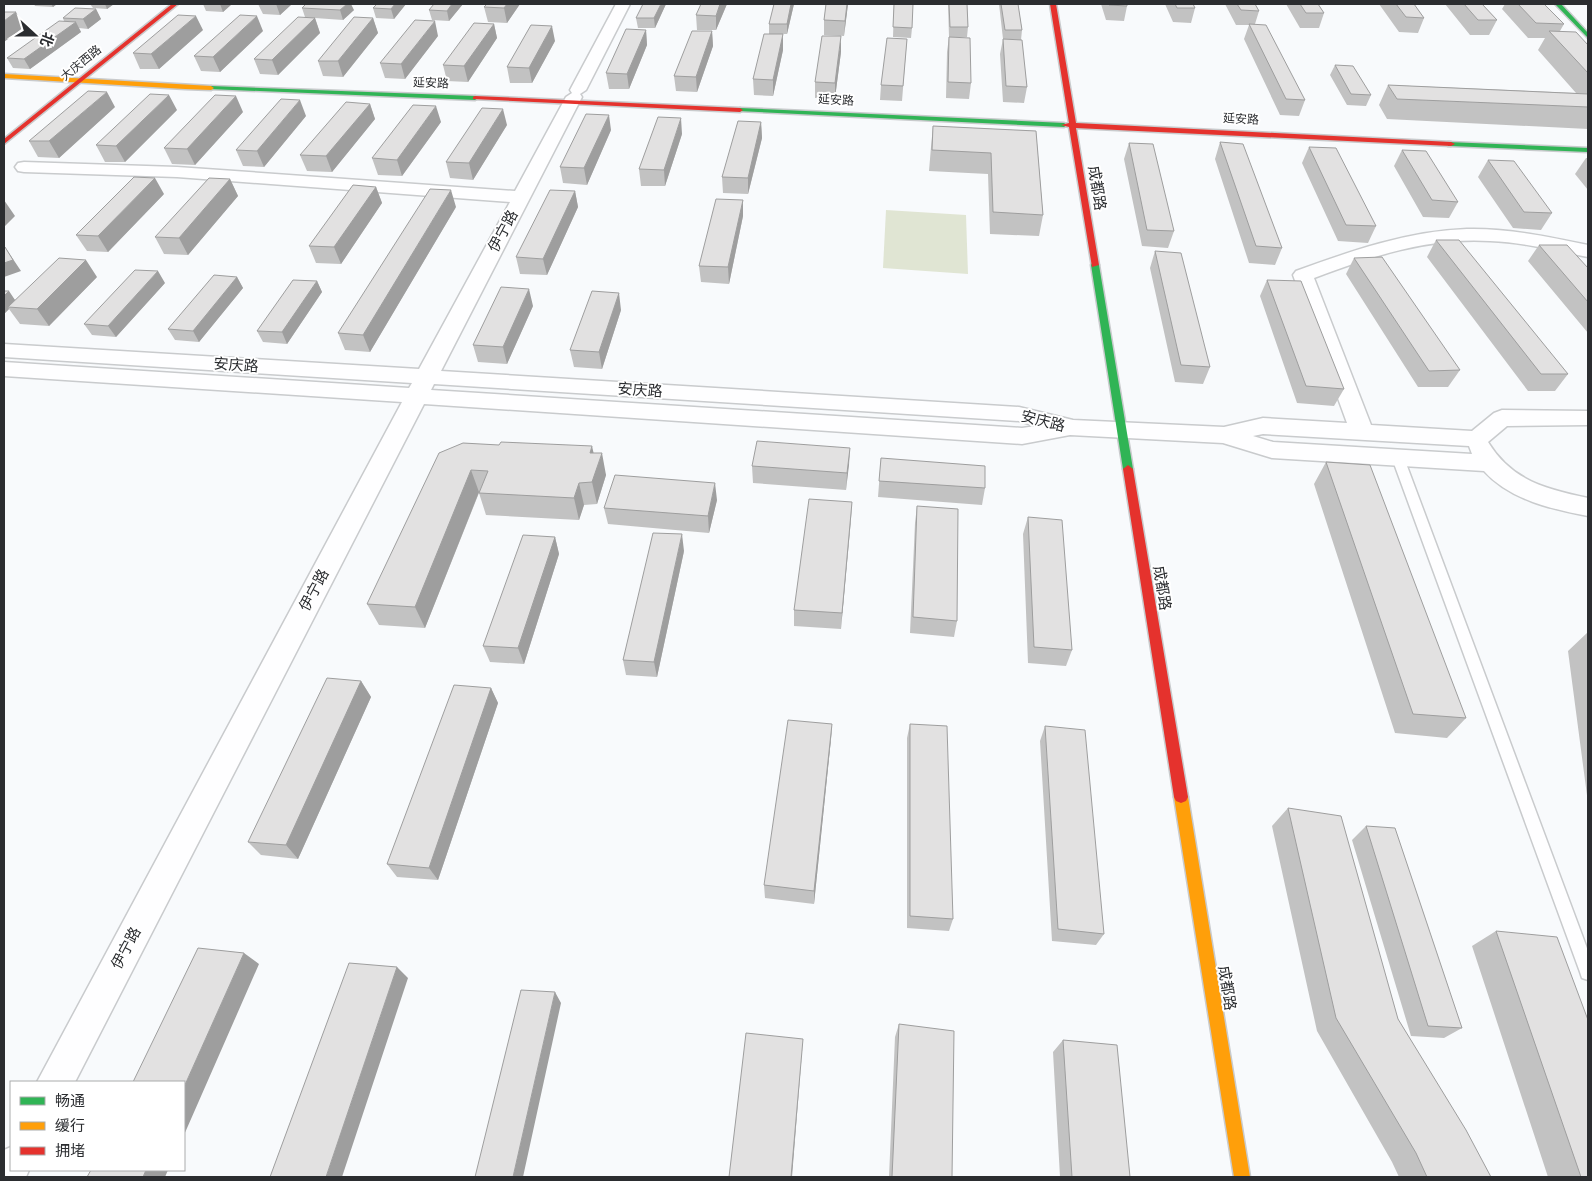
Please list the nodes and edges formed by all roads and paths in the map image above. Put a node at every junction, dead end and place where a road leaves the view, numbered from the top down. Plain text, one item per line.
1 (175, 4) edge
2 (623, 4) edge
3 (1053, 4) edge
4 (1558, 4) edge
5 (1588, 36) edge
6 (4, 76) edge
7 (82, 79) junction
8 (574, 96) junction
9 (1071, 120) junction
10 (1588, 141) edge
11 (4, 142) edge
12 (1588, 150) edge
13 (24, 167) dead end
14 (521, 197) junction
15 (1588, 251) edge
16 (4, 350) edge
17 (4, 369) edge
18 (421, 387) junction
19 (1588, 418) edge
20 (1121, 430) junction
21 (1362, 432) junction
22 (1224, 435) junction
23 (1477, 439) junction
24 (1398, 458) junction
25 (1488, 463) junction
26 (1588, 507) edge
27 (1588, 972) edge
28 (56, 1081) edge
29 (1242, 1177) edge

1 - 7 street, 大庆西路
2 - 8 street, 伊宁路
3 - 9 street, 成都路
4 - 5 street
6 - 7 street, 延安路
7 - 8 street, 延安路
7 - 9 street, 延安路
7 - 11 street, 大庆西路
8 - 9 street, 延安路
8 - 14 street, 伊宁路
9 - 10 street, 延安路
9 - 12 street, 延安路
9 - 20 street, 成都路
13 - 14 street
14 - 18 street, 伊宁路
15 - 21 street
16 - 18 street, 安庆路
17 - 18 street, 安庆路
18 - 20 street, 安庆路
18 - 28 street, 伊宁路
19 - 23 street
20 - 22 street, 安庆路
20 - 29 street, 成都路
21 - 22 street
21 - 23 street
22 - 24 street
23 - 25 street
24 - 25 street
24 - 27 lane
25 - 26 street

